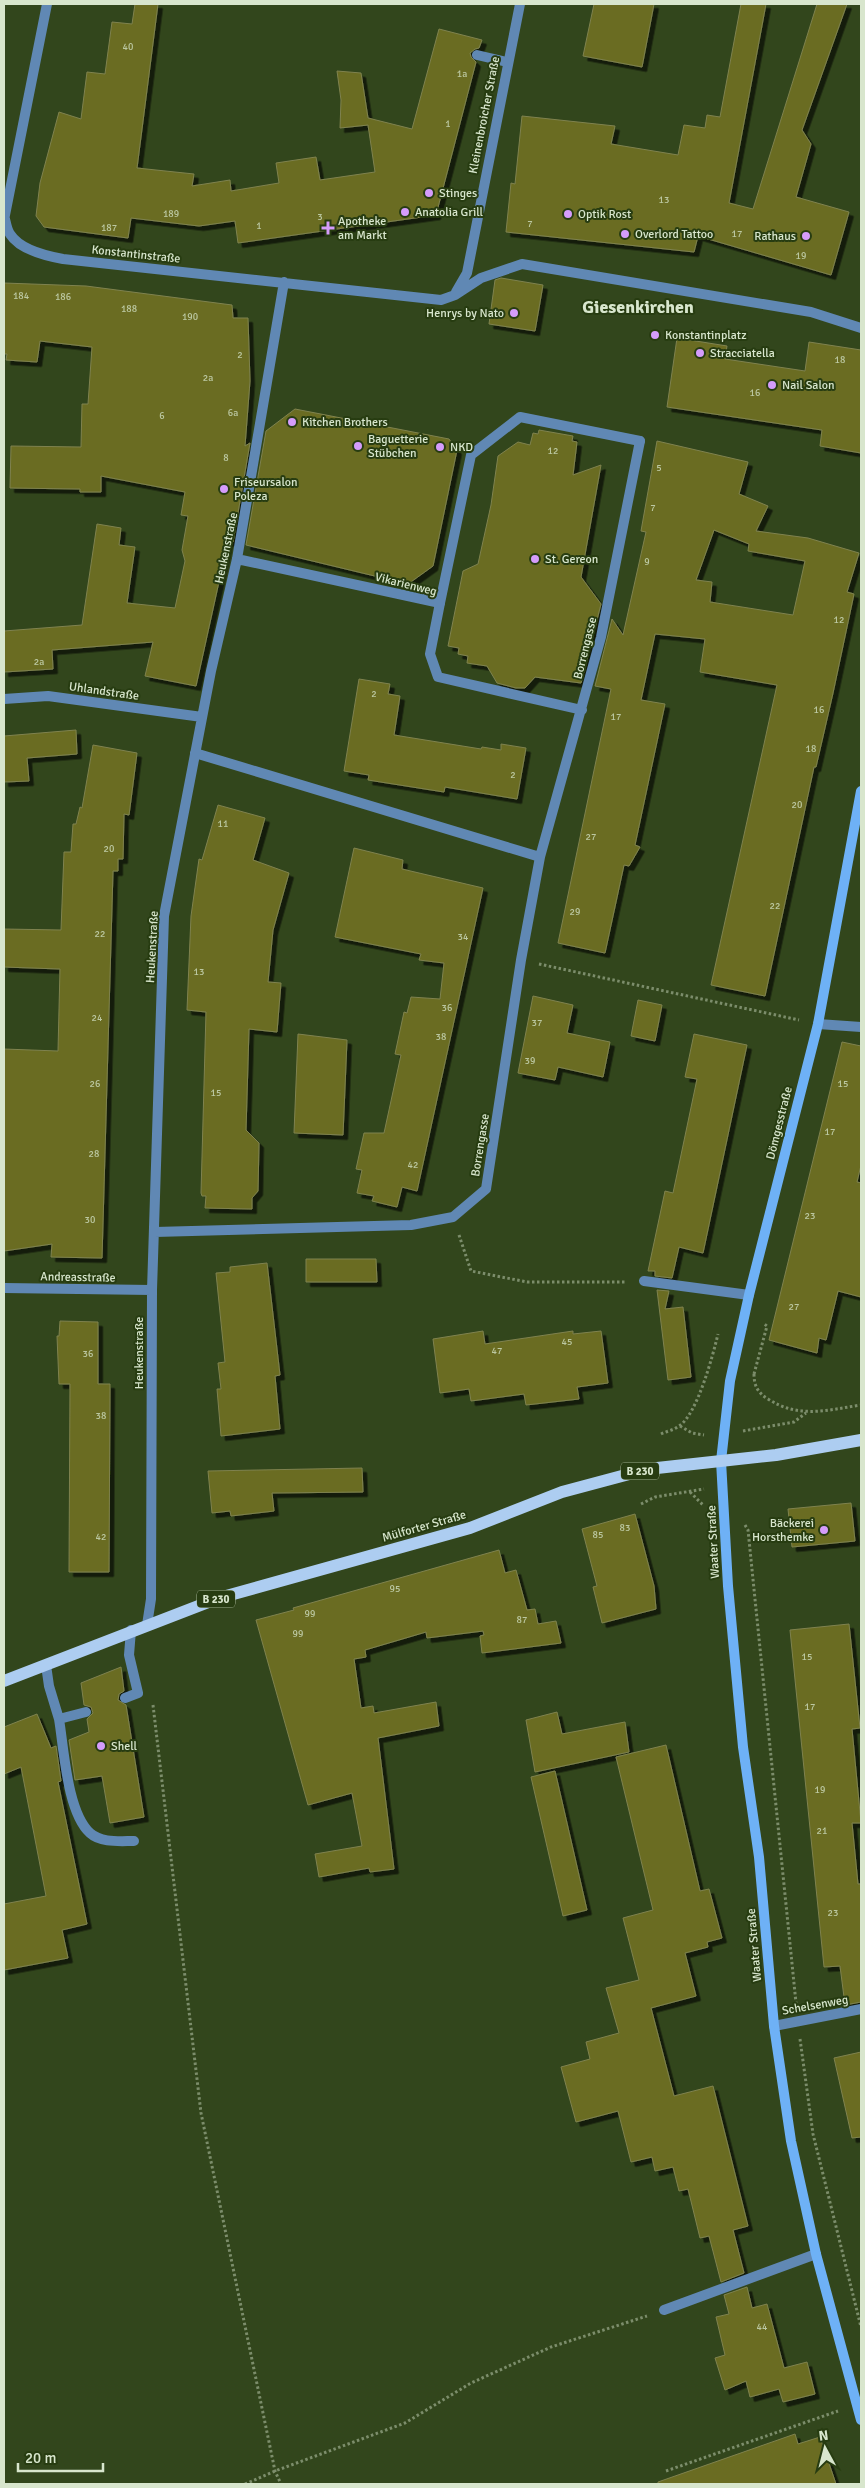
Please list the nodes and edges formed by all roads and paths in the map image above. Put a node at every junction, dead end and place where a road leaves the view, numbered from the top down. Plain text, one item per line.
1 (47, 4) edge
2 (520, 4) edge
3 (478, 55) dead end
4 (507, 62) junction
5 (4, 219) edge
6 (284, 282) junction
7 (454, 295) junction
8 (861, 328) edge
9 (238, 558) junction
10 (440, 603) junction
11 (4, 699) edge
12 (582, 710) junction
13 (202, 717) junction
14 (195, 752) junction
15 (861, 791) edge
16 (540, 857) junction
17 (521, 960) junction
18 (818, 1024) junction
19 (861, 1027) edge
20 (453, 1217) junction
21 (155, 1232) junction
22 (644, 1282) joint
23 (4, 1288) edge
24 (152, 1290) junction
25 (749, 1294) junction
26 (746, 1311) junction
27 (754, 1374) dead end
28 (861, 1405) edge
29 (806, 1413) junction
30 (742, 1431) dead end
31 (661, 1434) dead end
32 (861, 1440) edge
33 (721, 1461) junction
34 (689, 1491) dead end
35 (641, 1504) dead end
36 (748, 1530) dead end
37 (147, 1625) junction
38 (131, 1630) junction
39 (46, 1665) junction
40 (4, 1681) edge
41 (152, 1697) dead end
42 (125, 1698) dead end
43 (86, 1712) dead end
44 (59, 1719) junction
45 (134, 1841) dead end
46 (861, 2009) edge
47 (798, 2020) junction
48 (774, 2026) junction
49 (816, 2254) junction
50 (664, 2310) joint
51 (861, 2327) edge
52 (857, 2404) junction
53 (861, 2420) edge
54 (276, 2471) junction
55 (666, 2471) dead end
56 (245, 2484) edge
57 (281, 2484) edge

1 - 5 street
2 - 4 street, Kleinenbroicher Straße
3 - 4 street
4 - 7 street, Kleinenbroicher Straße
5 - 6 street, Konstantinstraße
6 - 7 street
6 - 9 street, Heukenstraße
7 - 8 street
9 - 10 street, Vikarienweg
9 - 13 street, Heukenstraße
10 - 12 street, Vikarienweg
10 - 12 street, Borrengasse
11 - 13 street, Uhlandstraße
12 - 16 street, Borrengasse
13 - 14 street, Heukenstraße
14 - 16 street
14 - 21 street, Heukenstraße
15 - 18 main road, Dömgesstraße
16 - 17 street, Borrengasse
17 - 18 path
17 - 20 street, Borrengasse
18 - 19 street
18 - 25 main road, Dömgesstraße
20 - 21 street, Borrengasse
20 - 22 path
21 - 24 street, Heukenstraße
22 - 25 street
23 - 24 street, Andreasstraße
24 - 37 street, Heukenstraße
25 - 26 main road, Dömgesstraße
26 - 31 path
26 - 33 main road, Dömgesstraße
27 - 29 path
28 - 29 path
29 - 30 path
32 - 33 main road, Mülforter Straße / B 230
33 - 37 main road, Mülforter Straße / B 230
33 - 48 main road, Waater Straße
34 - 35 path
36 - 47 path
37 - 38 main road, Mülforter Straße / B 230
38 - 39 main road, Mülforter Straße / B 230
38 - 42 street
39 - 40 main road, Mülforter Straße / B 230
39 - 44 street
41 - 54 path
43 - 44 street
44 - 45 street
46 - 47 street, Schelsenweg
47 - 48 street, Schelsenweg
47 - 51 path
48 - 49 main road, Waater Straße
49 - 50 street
49 - 52 main road, Waater Straße
50 - 54 path
52 - 53 main road, Waater Straße
52 - 55 path
54 - 56 path
54 - 57 path

